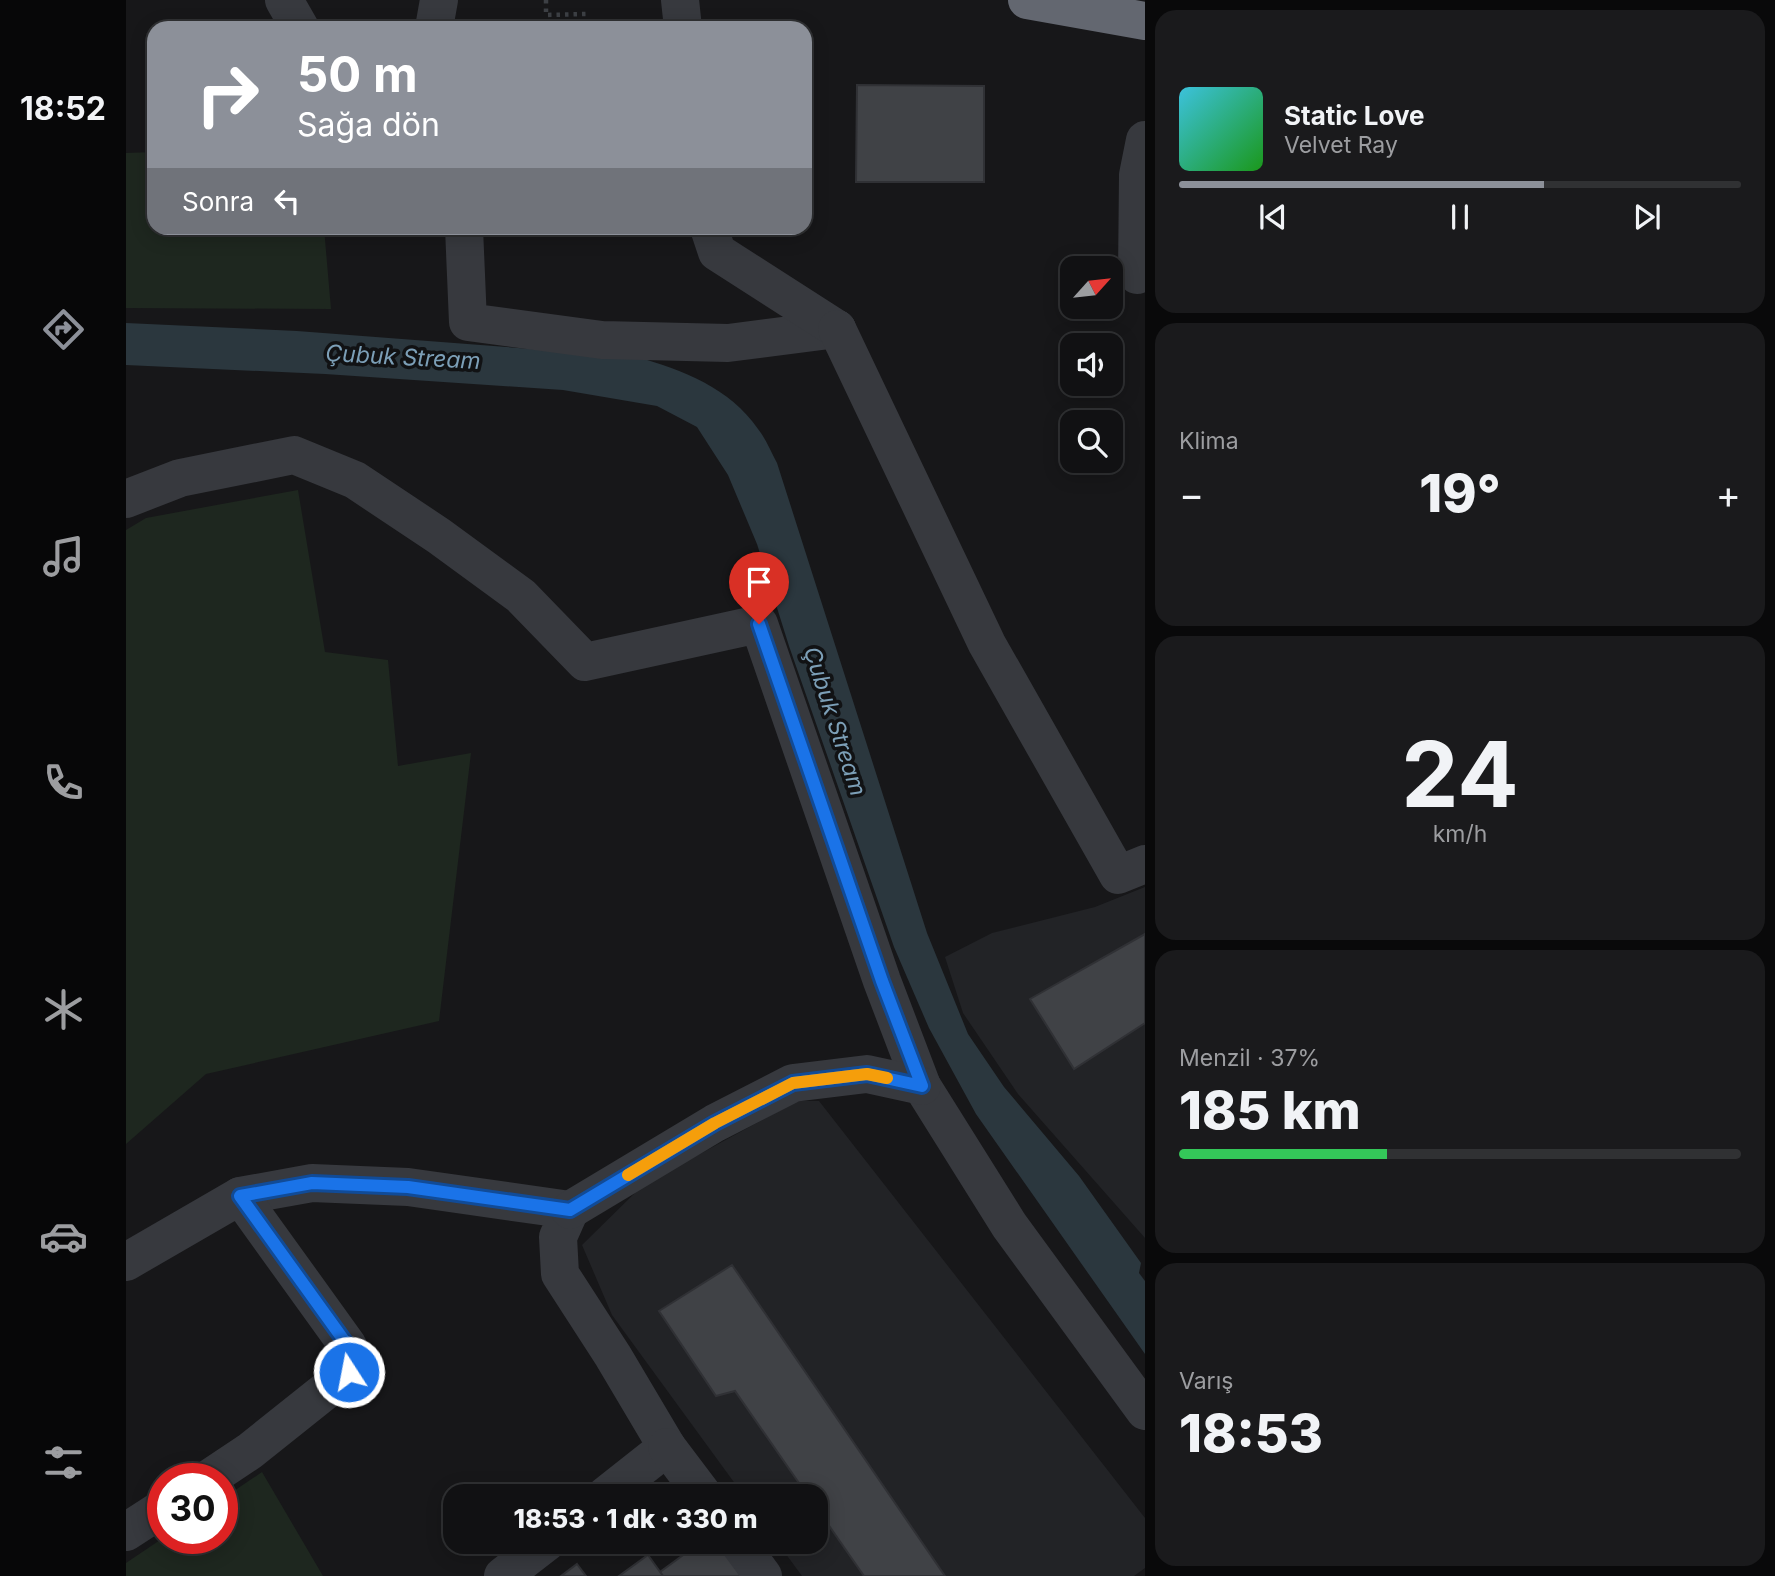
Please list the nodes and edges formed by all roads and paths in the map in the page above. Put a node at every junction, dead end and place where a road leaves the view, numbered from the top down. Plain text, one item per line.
1 (284, 0) edge
2 (439, 0) edge
3 (456, 0) edge
4 (546, 0) edge
5 (680, 0) edge
6 (1027, 0) edge
7 (1067, 0) edge
8 (1145, 3) edge
9 (586, 14) dead end
10 (296, 21) edge
11 (435, 21) edge
12 (457, 21) edge
13 (682, 21) edge
14 (1145, 21) edge
15 (1143, 164) edge
16 (464, 235) edge
17 (711, 235) edge
18 (1137, 275) dead end
19 (837, 329) junction
20 (126, 499) edge
21 (1145, 864) edge
22 (922, 1086) junction
23 (240, 1196) junction
24 (570, 1210) junction
25 (126, 1262) edge
26 (1145, 1412) edge
27 (667, 1447) junction
28 (232, 1463) edge
29 (620, 1484) edge
30 (695, 1484) edge
31 (147, 1518) edge
32 (126, 1532) edge
33 (531, 1554) edge
34 (747, 1554) edge
35 (503, 1576) edge
36 (763, 1576) edge

1 - 10 street
2 - 11 street
3 - 12 street
4 - 9 path
5 - 13 street
6 - 14 highway
7 - 8 highway
15 - 18 street
16 - 19 street
17 - 19 street
19 - 21 street
20 - 22 street
22 - 24 street
22 - 26 street
23 - 24 street
23 - 25 street
23 - 28 street
24 - 27 street
27 - 29 street
27 - 30 street
31 - 32 street
33 - 35 street
34 - 36 street

